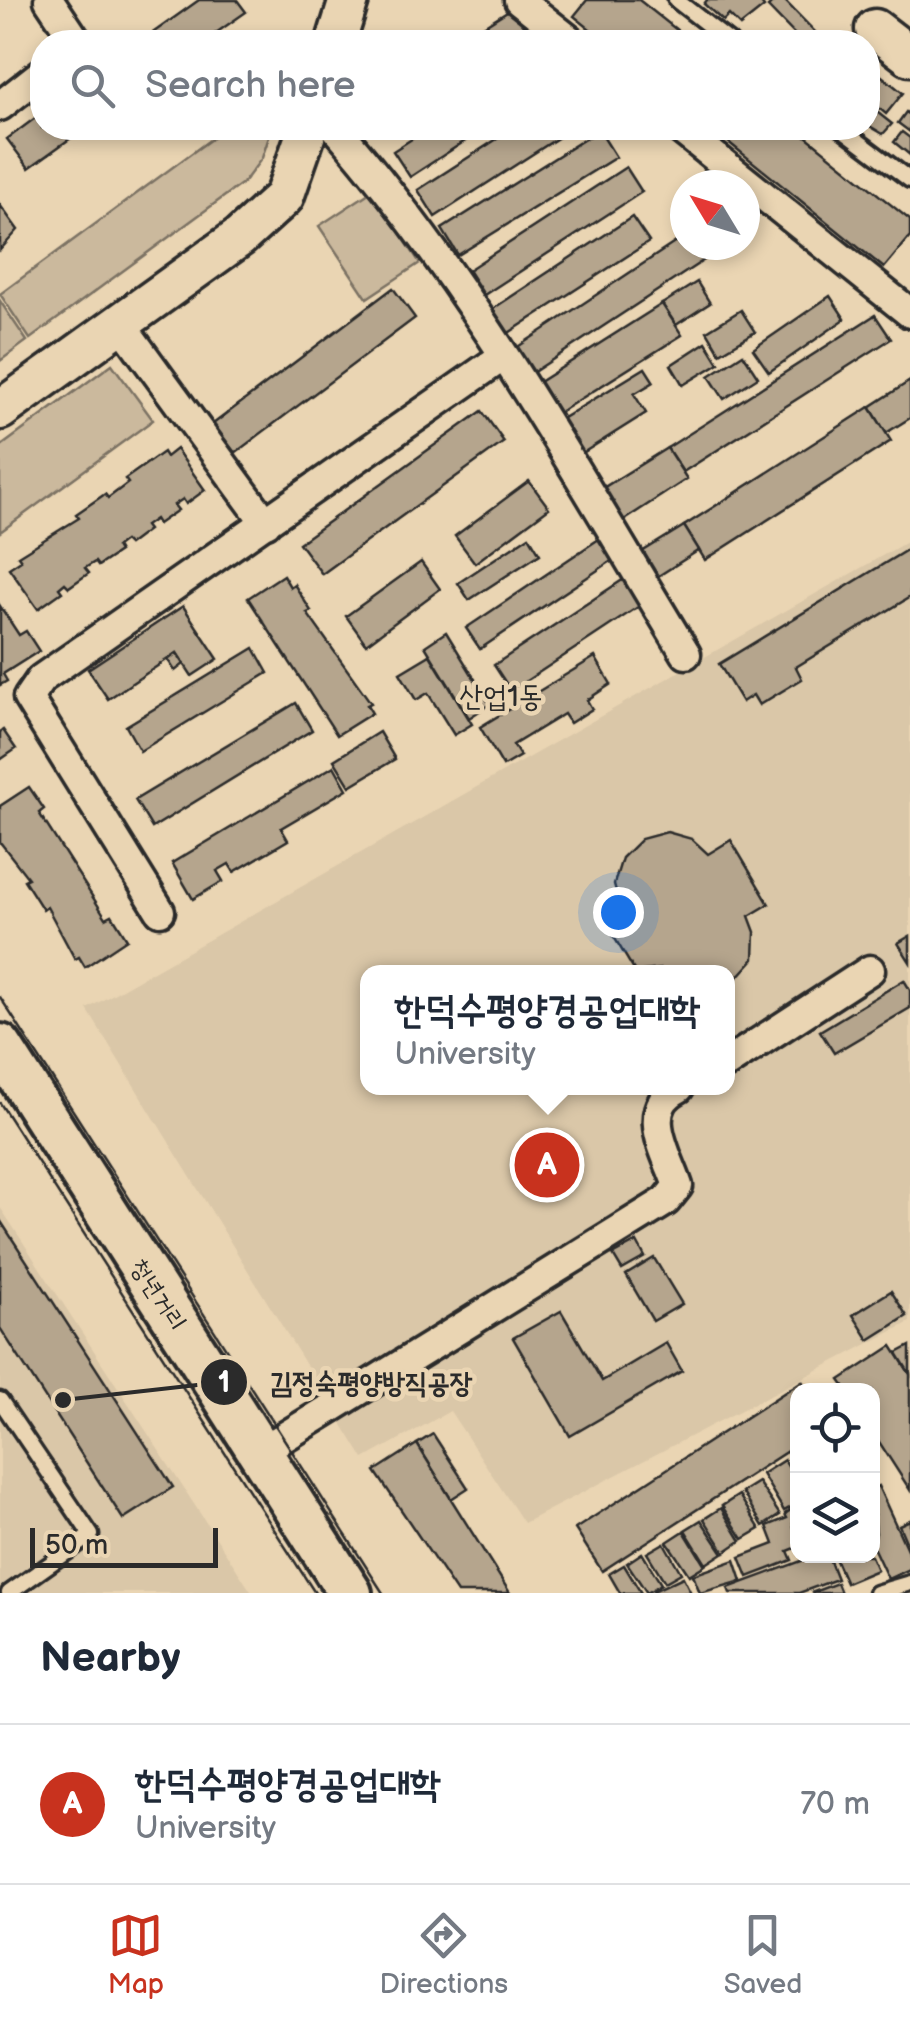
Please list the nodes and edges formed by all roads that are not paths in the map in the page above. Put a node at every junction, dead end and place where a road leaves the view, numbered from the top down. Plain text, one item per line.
1 (49, 0) edge
2 (350, 0) edge
3 (519, 0) edge
4 (676, 0) edge
5 (70, 30) edge
6 (340, 30) edge
7 (557, 30) edge
8 (715, 30) edge
9 (880, 34) edge
10 (910, 56) edge
11 (30, 82) edge
12 (0, 106) edge
13 (304, 140) edge
14 (347, 140) edge
15 (694, 140) edge
16 (857, 140) edge
17 (910, 180) edge
18 (910, 312) edge
19 (120, 323) junction
20 (502, 357) junction
21 (0, 410) edge
22 (266, 523) junction
23 (686, 654) dead end
24 (160, 911) dead end
25 (870, 970) dead end
26 (0, 1046) edge
27 (735, 1058) edge
28 (665, 1095) edge
29 (0, 1400) edge
30 (260, 1452) junction
31 (910, 1582) edge
32 (9, 1593) edge
33 (350, 1593) edge
34 (876, 1593) edge

1 - 5 street
2 - 6 street
3 - 7 street
4 - 8 lane
9 - 10 street
11 - 12 street
13 - 19 street
14 - 20 street
15 - 18 street
16 - 17 lane
19 - 21 street
19 - 22 street
20 - 22 street
20 - 23 street
22 - 24 street
25 - 27 street
26 - 30 main road, 청년거리
28 - 30 street
29 - 32 lane
30 - 33 main road, 청년거리
31 - 34 lane

